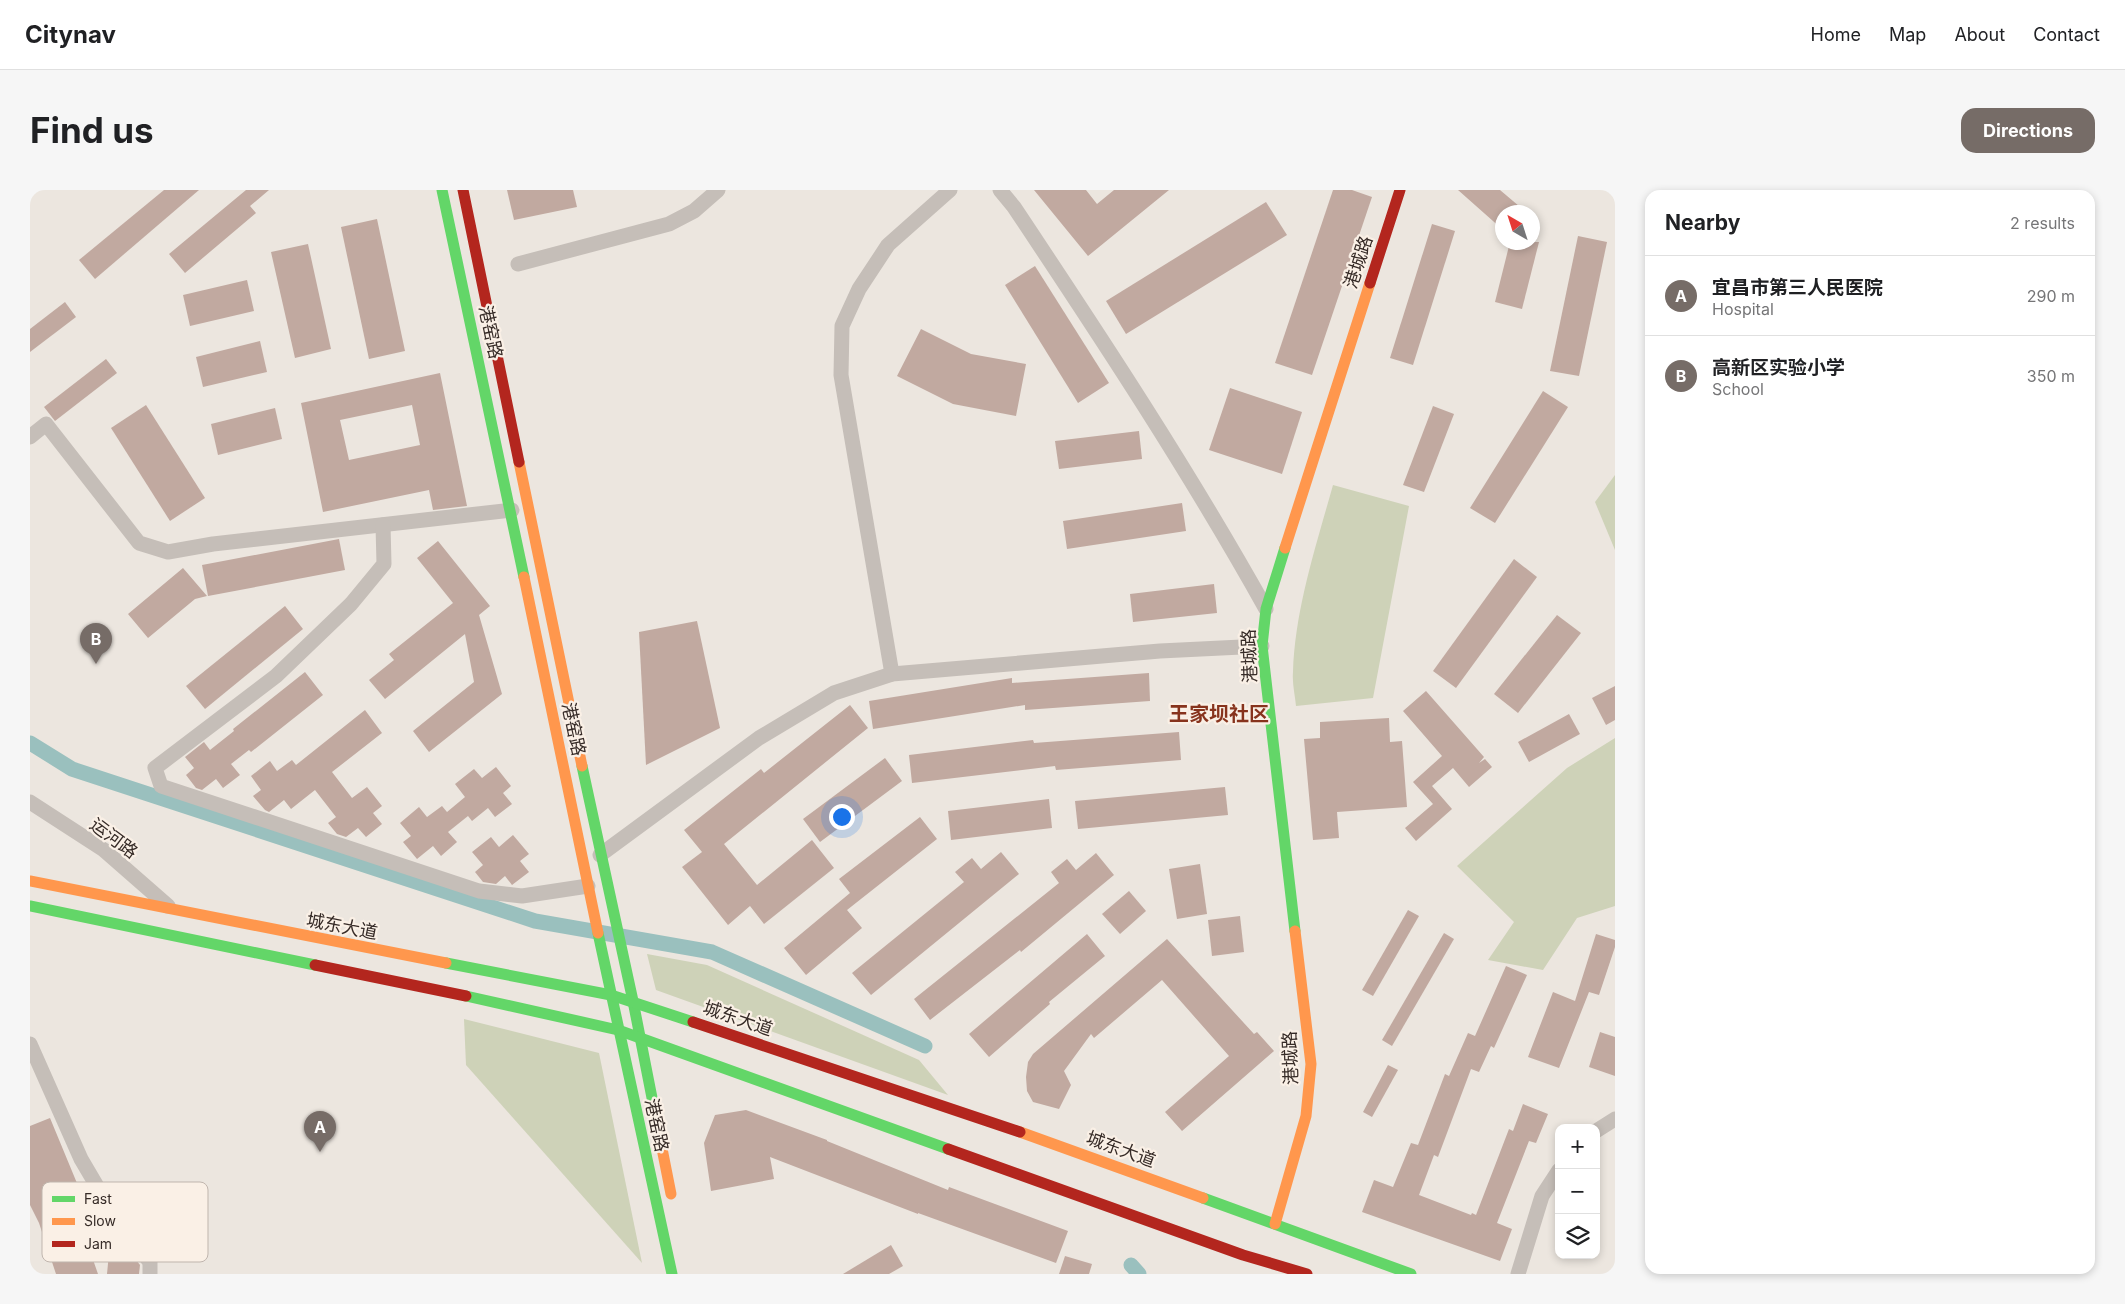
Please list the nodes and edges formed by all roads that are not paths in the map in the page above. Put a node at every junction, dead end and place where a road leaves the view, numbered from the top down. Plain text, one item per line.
1 (442, 190) edge
2 (463, 190) edge
3 (718, 190) edge
4 (950, 190) edge
5 (1000, 190) edge
6 (1400, 190) edge
7 (518, 264) dead end
8 (30, 437) edge
9 (512, 510) junction
10 (383, 525) junction
11 (1266, 609) junction
12 (1262, 646) junction
13 (892, 674) junction
14 (30, 802) edge
15 (600, 855) junction
16 (30, 881) edge
17 (590, 893) junction
18 (30, 906) edge
19 (171, 909) junction
20 (611, 995) junction
21 (633, 1002) junction
22 (618, 1030) junction
23 (639, 1037) junction
24 (30, 1044) edge
25 (1615, 1119) edge
26 (1600, 1129) edge
27 (1555, 1176) edge
28 (95, 1182) edge
29 (674, 1208) dead end
30 (1275, 1224) junction
31 (672, 1274) edge
32 (1307, 1274) edge
33 (1411, 1274) edge
34 (1518, 1274) edge

1 - 9 main road, 港窑路
2 - 15 main road, 港窑路
3 - 7 street
4 - 13 street
5 - 11 street
6 - 11 main road, 港城路
8 - 10 street
9 - 10 street
9 - 17 main road, 港窑路
10 - 17 street
11 - 12 main road, 港城路
12 - 13 street
12 - 30 main road, 港城路
13 - 15 street
14 - 19 street, 运河路
15 - 21 main road, 港窑路
16 - 19 main road, 城东大道
17 - 20 main road, 港窑路
18 - 22 main road
19 - 20 main road, 城东大道
20 - 21 main road, 城东大道
20 - 22 main road, 港窑路
21 - 23 main road, 港窑路
21 - 30 main road, 城东大道
22 - 23 main road
22 - 31 main road, 港窑路
23 - 29 main road, 港窑路
23 - 32 main road
24 - 28 street
25 - 26 street
27 - 34 street
30 - 33 main road, 城东大道

